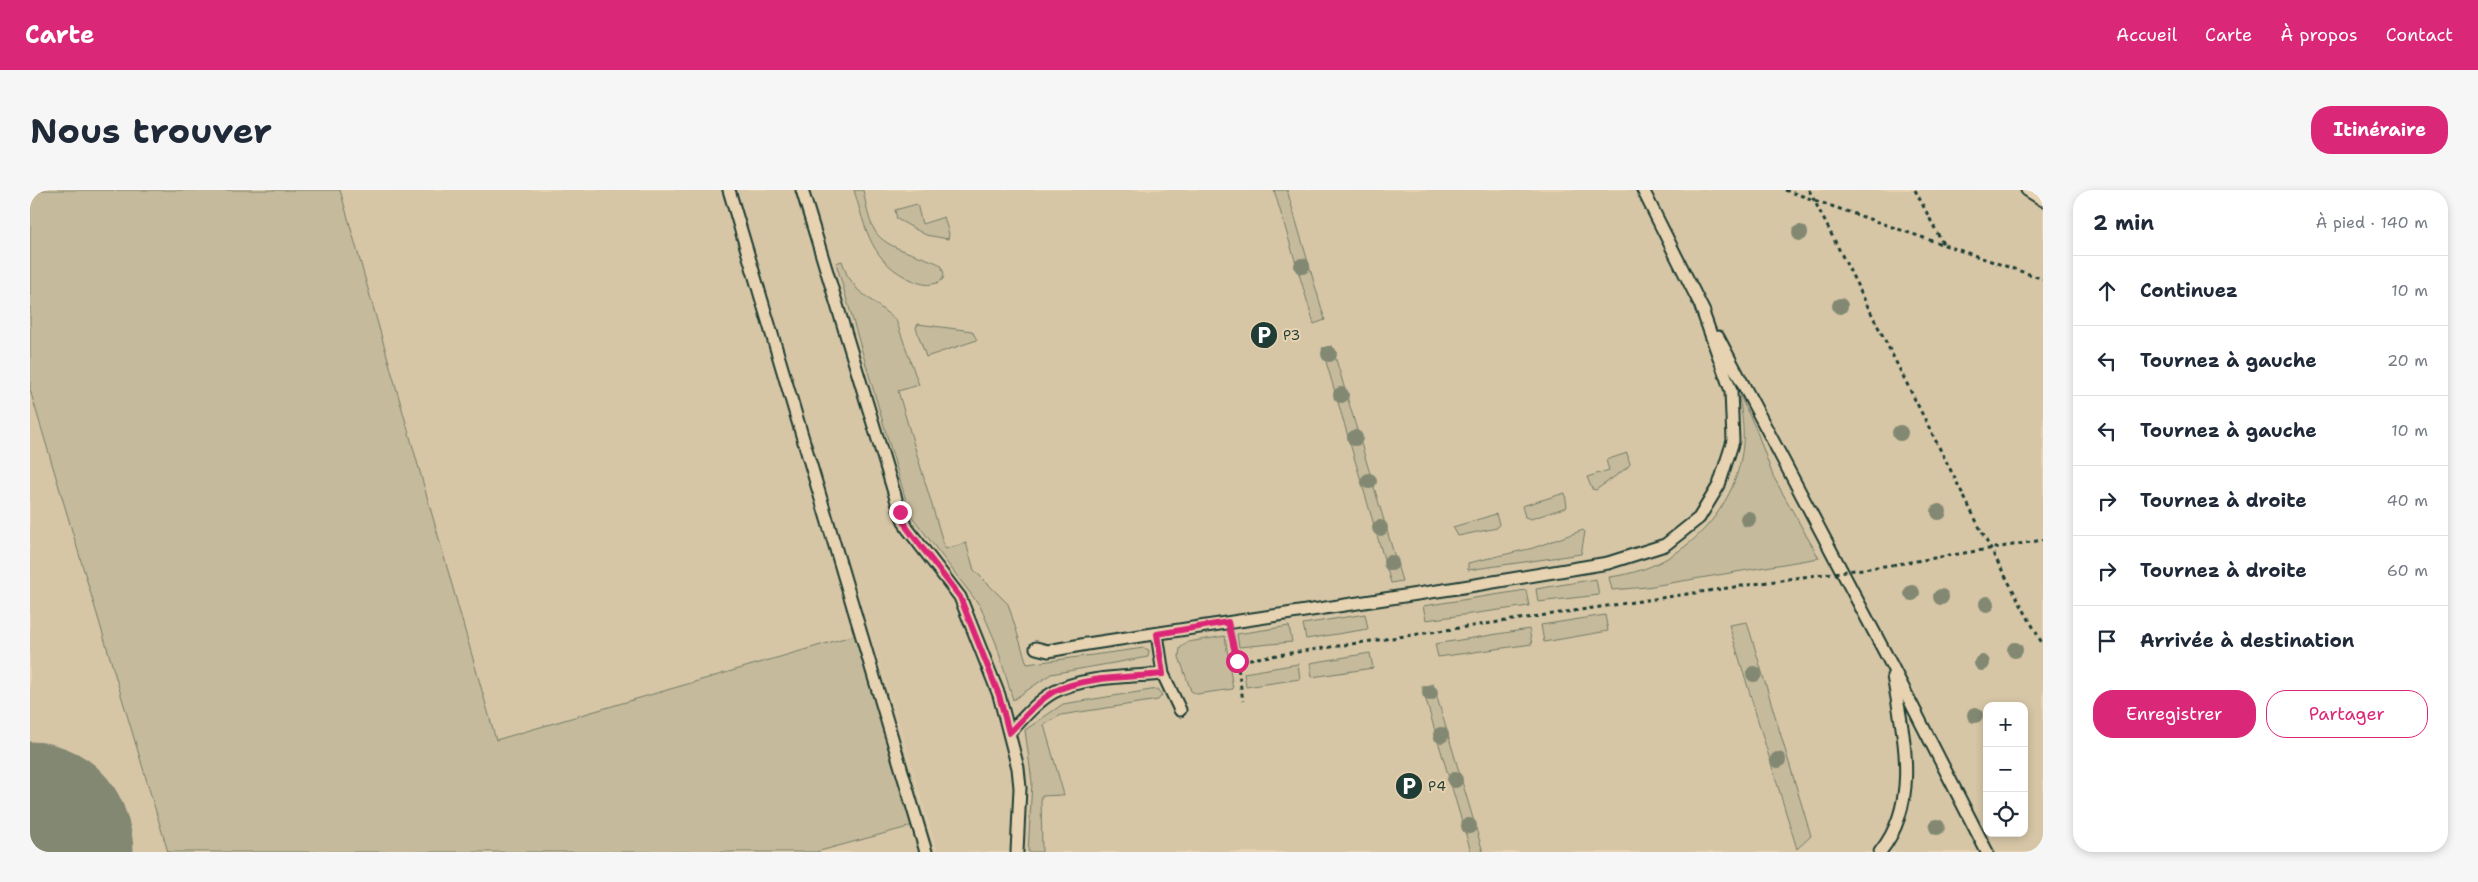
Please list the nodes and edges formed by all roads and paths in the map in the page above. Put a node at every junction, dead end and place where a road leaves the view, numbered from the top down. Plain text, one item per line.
1 (729, 190) edge
2 (802, 190) edge
3 (1643, 190) edge
4 (1785, 190) edge
5 (1809, 190) edge
6 (1915, 190) edge
7 (2028, 190) edge
8 (1813, 199) junction
9 (2043, 200) edge
10 (1943, 244) junction
11 (2043, 279) edge
12 (1702, 307) junction
13 (2043, 540) edge
14 (1991, 550) junction
15 (1228, 622) junction
16 (1157, 634) junction
17 (2043, 645) edge
18 (1036, 648) dead end
19 (1237, 661) junction
20 (1891, 664) junction
21 (1163, 674) junction
22 (1243, 701) dead end
23 (1180, 710) dead end
24 (1009, 733) junction
25 (926, 852) edge
26 (1017, 852) edge
27 (1880, 852) edge
28 (1986, 852) edge

1 - 25 lane
2 - 24 lane
3 - 12 lane
4 - 8 path
5 - 8 path
6 - 10 path
7 - 9 lane
8 - 10 path
8 - 14 path
10 - 11 path
12 - 15 lane
12 - 20 lane
13 - 14 path
14 - 17 path
14 - 19 path, bridge
15 - 16 lane
15 - 19 path
16 - 18 lane
16 - 21 lane
19 - 22 path
20 - 27 lane
20 - 28 lane
21 - 23 lane
21 - 24 lane
24 - 26 lane

